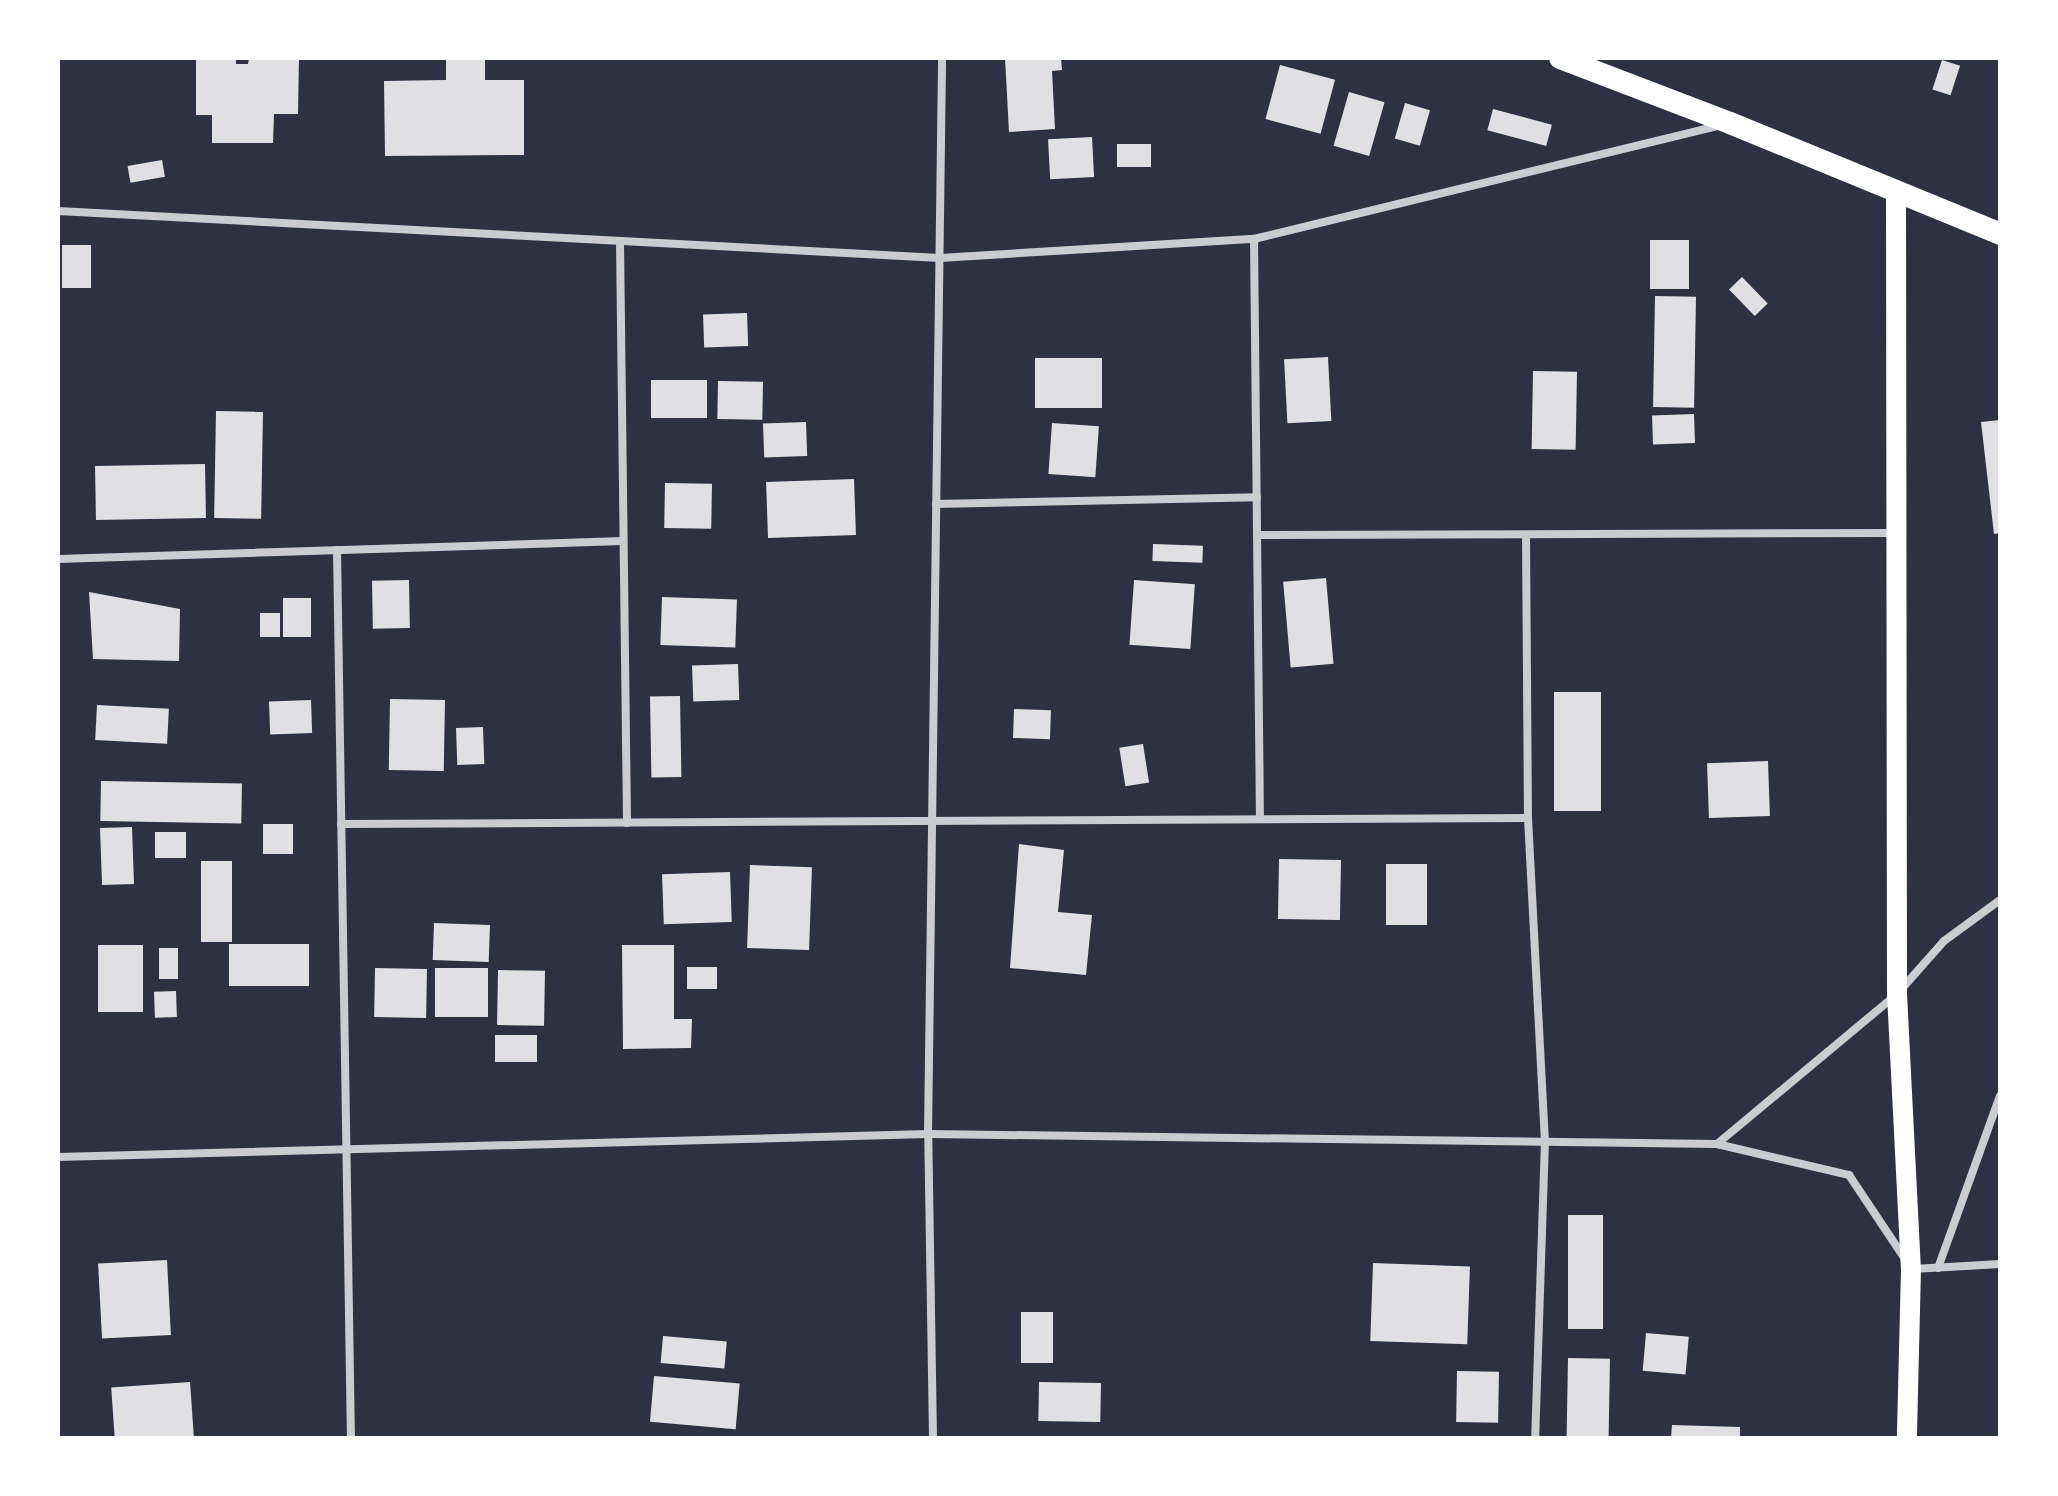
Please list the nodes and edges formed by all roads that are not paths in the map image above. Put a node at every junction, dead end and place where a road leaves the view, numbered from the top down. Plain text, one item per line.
1 (942, 58) edge
2 (1560, 58) edge
3 (1730, 123) junction
4 (1896, 190) junction
5 (58, 211) edge
6 (2000, 234) edge
7 (1254, 239) junction
8 (620, 241) junction
9 (940, 258) junction
10 (1257, 497) junction
11 (936, 504) junction
12 (1896, 533) junction
13 (1257, 535) junction
14 (1526, 535) junction
15 (623, 541) junction
16 (337, 550) junction
17 (58, 559) edge
18 (1528, 818) junction
19 (1260, 819) junction
20 (932, 821) junction
21 (627, 823) junction
22 (341, 824) junction
23 (2000, 900) edge
24 (1897, 994) junction
25 (2000, 1096) edge
26 (928, 1134) junction
27 (1545, 1141) junction
28 (1717, 1144) junction
29 (347, 1149) junction
30 (58, 1157) edge
31 (2000, 1264) edge
32 (1938, 1268) junction
33 (1911, 1269) junction
34 (351, 1438) edge
35 (933, 1438) edge
36 (1535, 1438) edge
37 (1907, 1438) edge

1 - 9 street
2 - 3 highway
3 - 4 highway
3 - 7 street
4 - 6 highway
4 - 12 main road
5 - 8 street
7 - 9 street
7 - 10 street
8 - 9 street
8 - 15 street
9 - 11 street
10 - 11 street
10 - 13 street
11 - 20 street
12 - 14 street
12 - 24 main road
13 - 14 street
13 - 19 street
14 - 18 street
15 - 16 street
15 - 21 street
16 - 17 street
16 - 22 street
18 - 19 street
18 - 27 street
19 - 20 street
20 - 21 street
20 - 26 street
21 - 22 street
22 - 29 street
23 - 24 street
24 - 28 street
24 - 33 main road
25 - 32 street
26 - 27 street
26 - 29 street
26 - 35 street
27 - 28 street
27 - 36 street
28 - 33 street
29 - 30 street
29 - 34 street
31 - 32 street
32 - 33 street
33 - 37 main road

